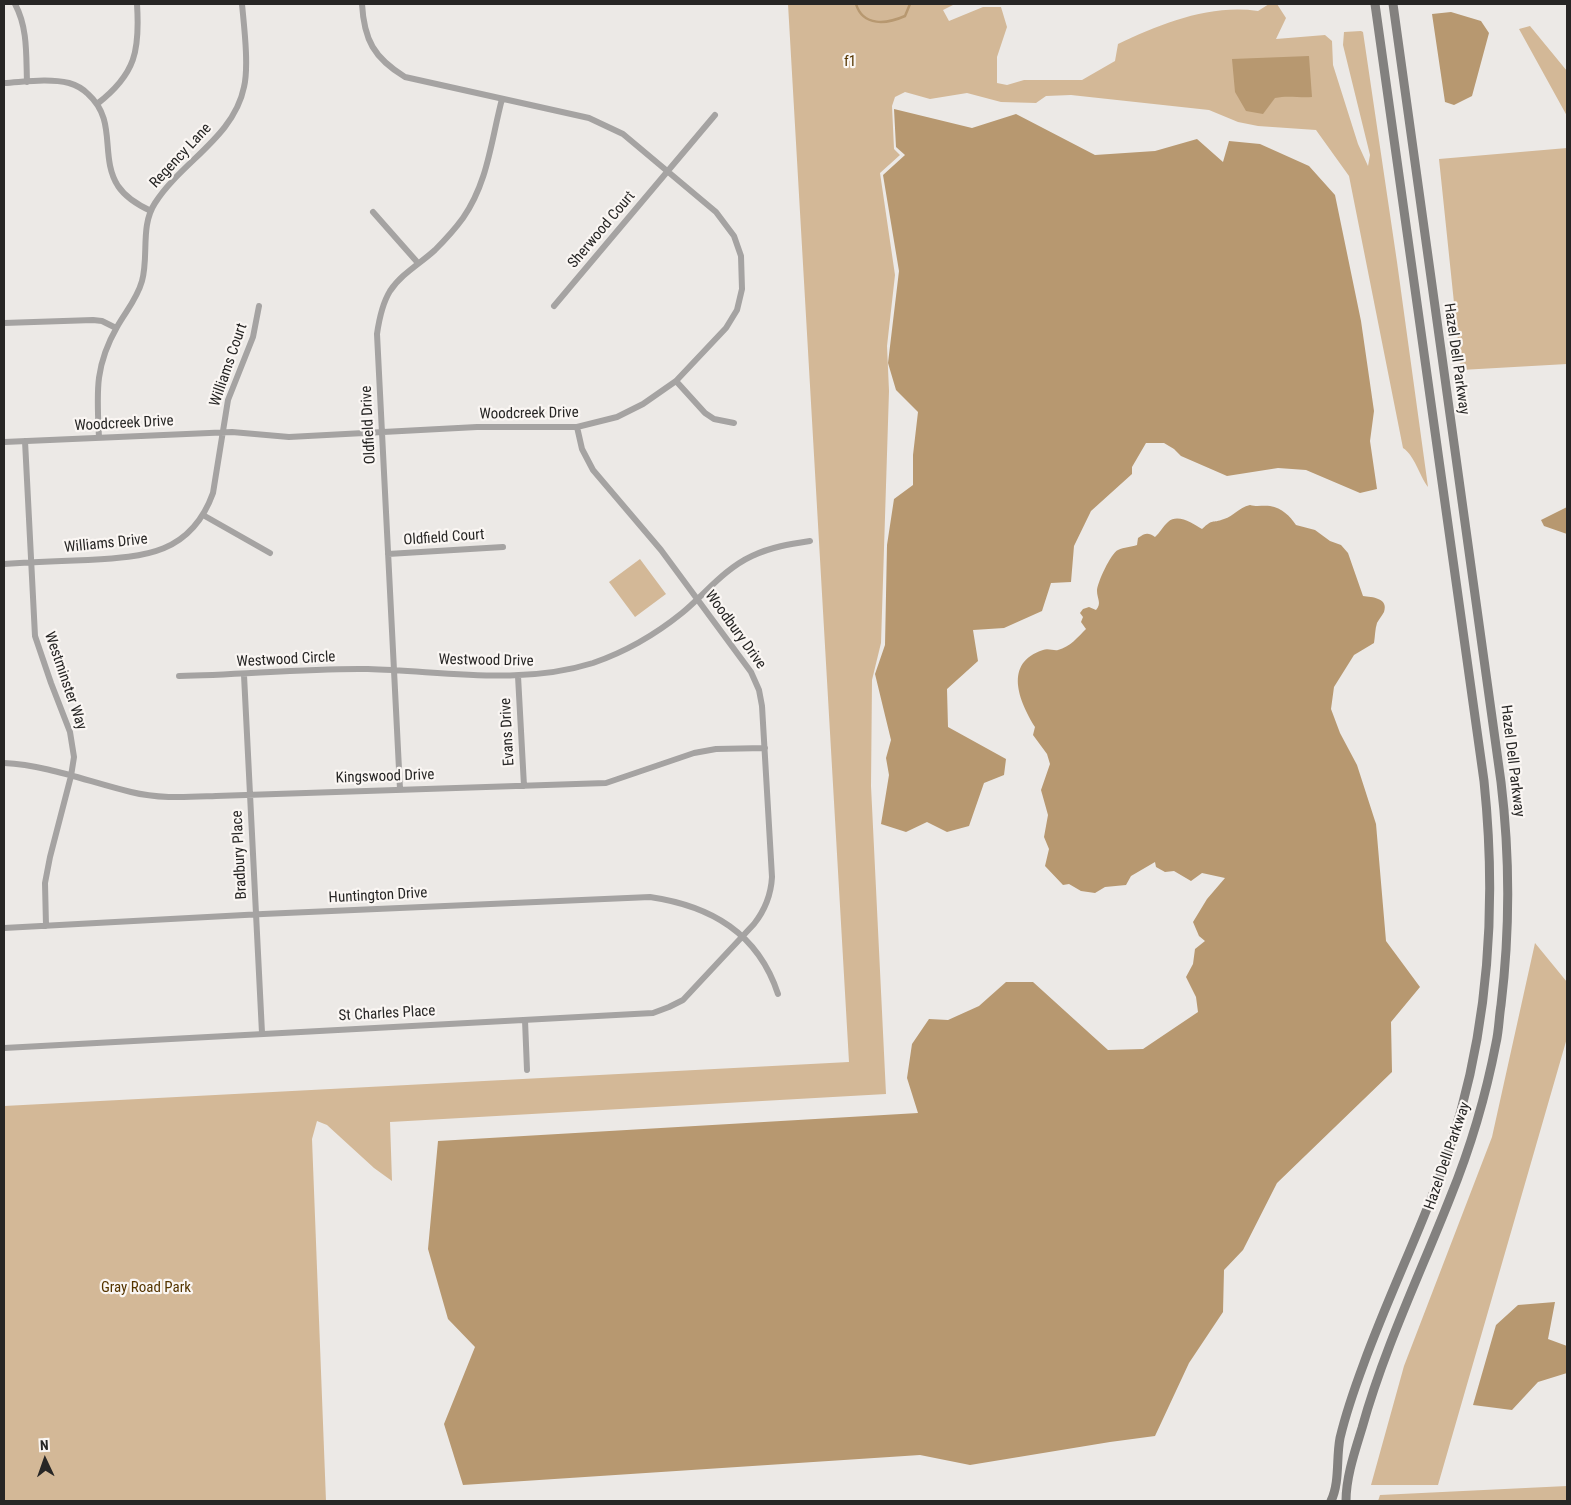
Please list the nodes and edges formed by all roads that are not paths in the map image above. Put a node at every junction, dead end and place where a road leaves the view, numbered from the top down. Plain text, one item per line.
1 (16, 4) edge
2 (137, 4) edge
3 (242, 4) edge
4 (362, 4) edge
5 (1375, 4) edge
6 (1393, 4) edge
7 (27, 82) junction
8 (4, 83) edge
9 (502, 99) junction
10 (97, 104) junction
11 (715, 115) dead end
12 (668, 171) junction
13 (151, 211) junction
14 (373, 212) dead end
15 (418, 263) junction
16 (259, 306) dead end
17 (554, 306) dead end
18 (4, 323) edge
19 (116, 328) junction
20 (676, 381) junction
21 (734, 423) dead end
22 (577, 427) junction
23 (222, 432) junction
24 (382, 433) junction
25 (99, 438) junction
26 (25, 441) junction
27 (4, 442) edge
28 (203, 514) junction
29 (810, 541) dead end
30 (503, 547) dead end
31 (270, 553) dead end
32 (388, 554) junction
33 (31, 563) junction
34 (4, 564) edge
35 (697, 599) junction
36 (394, 671) junction
37 (244, 675) junction
38 (179, 676) dead end
39 (518, 676) junction
40 (765, 748) junction
41 (4, 763) edge
42 (71, 776) junction
43 (524, 786) junction
44 (400, 789) junction
45 (250, 794) junction
46 (255, 914) junction
47 (46, 926) junction
48 (4, 928) edge
49 (742, 937) junction
50 (778, 994) dead end
51 (525, 1020) junction
52 (262, 1034) junction
53 (4, 1048) edge
54 (527, 1070) dead end
55 (1331, 1501) edge
56 (1346, 1501) edge

1 - 7 street
2 - 10 street
3 - 13 street, Regency Lane
4 - 9 street, Woodcreek Drive
5 - 55 main road, Hazel Dell Parkway
6 - 56 main road, Hazel Dell Parkway
7 - 8 street
7 - 10 street
9 - 12 street, Woodcreek Drive
9 - 15 street, Oldfield Drive
10 - 13 street
11 - 12 street, Sherwood Court
12 - 17 street, Sherwood Court
12 - 20 street, Woodcreek Drive
13 - 19 street, Regency Lane
14 - 15 street
15 - 24 street, Oldfield Drive
16 - 23 street, Williams Court
18 - 19 street
19 - 25 street, Regency Lane
20 - 21 street
20 - 22 street, Woodcreek Drive
22 - 24 street, Woodcreek Drive
22 - 35 street, Woodbury Drive
23 - 24 street, Woodcreek Drive
23 - 25 street, Woodcreek Drive
23 - 28 street, Williams Drive
24 - 32 street, Oldfield Drive
25 - 26 street, Woodcreek Drive
26 - 27 street, Woodcreek Drive
26 - 33 street, Westminster Way
28 - 31 street
28 - 33 street, Williams Drive
29 - 35 street, Westwood Drive
30 - 32 street, Oldfield Court
32 - 36 street, Oldfield Drive
33 - 34 street, Williams Drive
33 - 42 street, Westminster Way
35 - 39 street, Westwood Drive
35 - 40 street, Woodbury Drive
36 - 37 street, Westwood Circle
36 - 39 street, Westwood Drive
36 - 44 street, Oldfield Drive
37 - 38 street, Westwood Circle
37 - 45 street, Bradbury Place
39 - 43 street, Evans Drive
40 - 43 street, Kingswood Drive
40 - 49 street, Woodbury Drive
41 - 42 street, Kingswood Drive
42 - 45 street, Kingswood Drive
42 - 47 street, Westminster Way
43 - 44 street, Kingswood Drive
44 - 45 street, Kingswood Drive
45 - 46 street, Bradbury Place
46 - 47 street, Huntington Drive
46 - 49 street, Huntington Drive
46 - 52 street, Bradbury Place
47 - 48 street, Huntington Drive
49 - 50 street, Huntington Drive
49 - 51 street, St Charles Place
51 - 52 street, St Charles Place
51 - 54 street
52 - 53 street, St Charles Place

